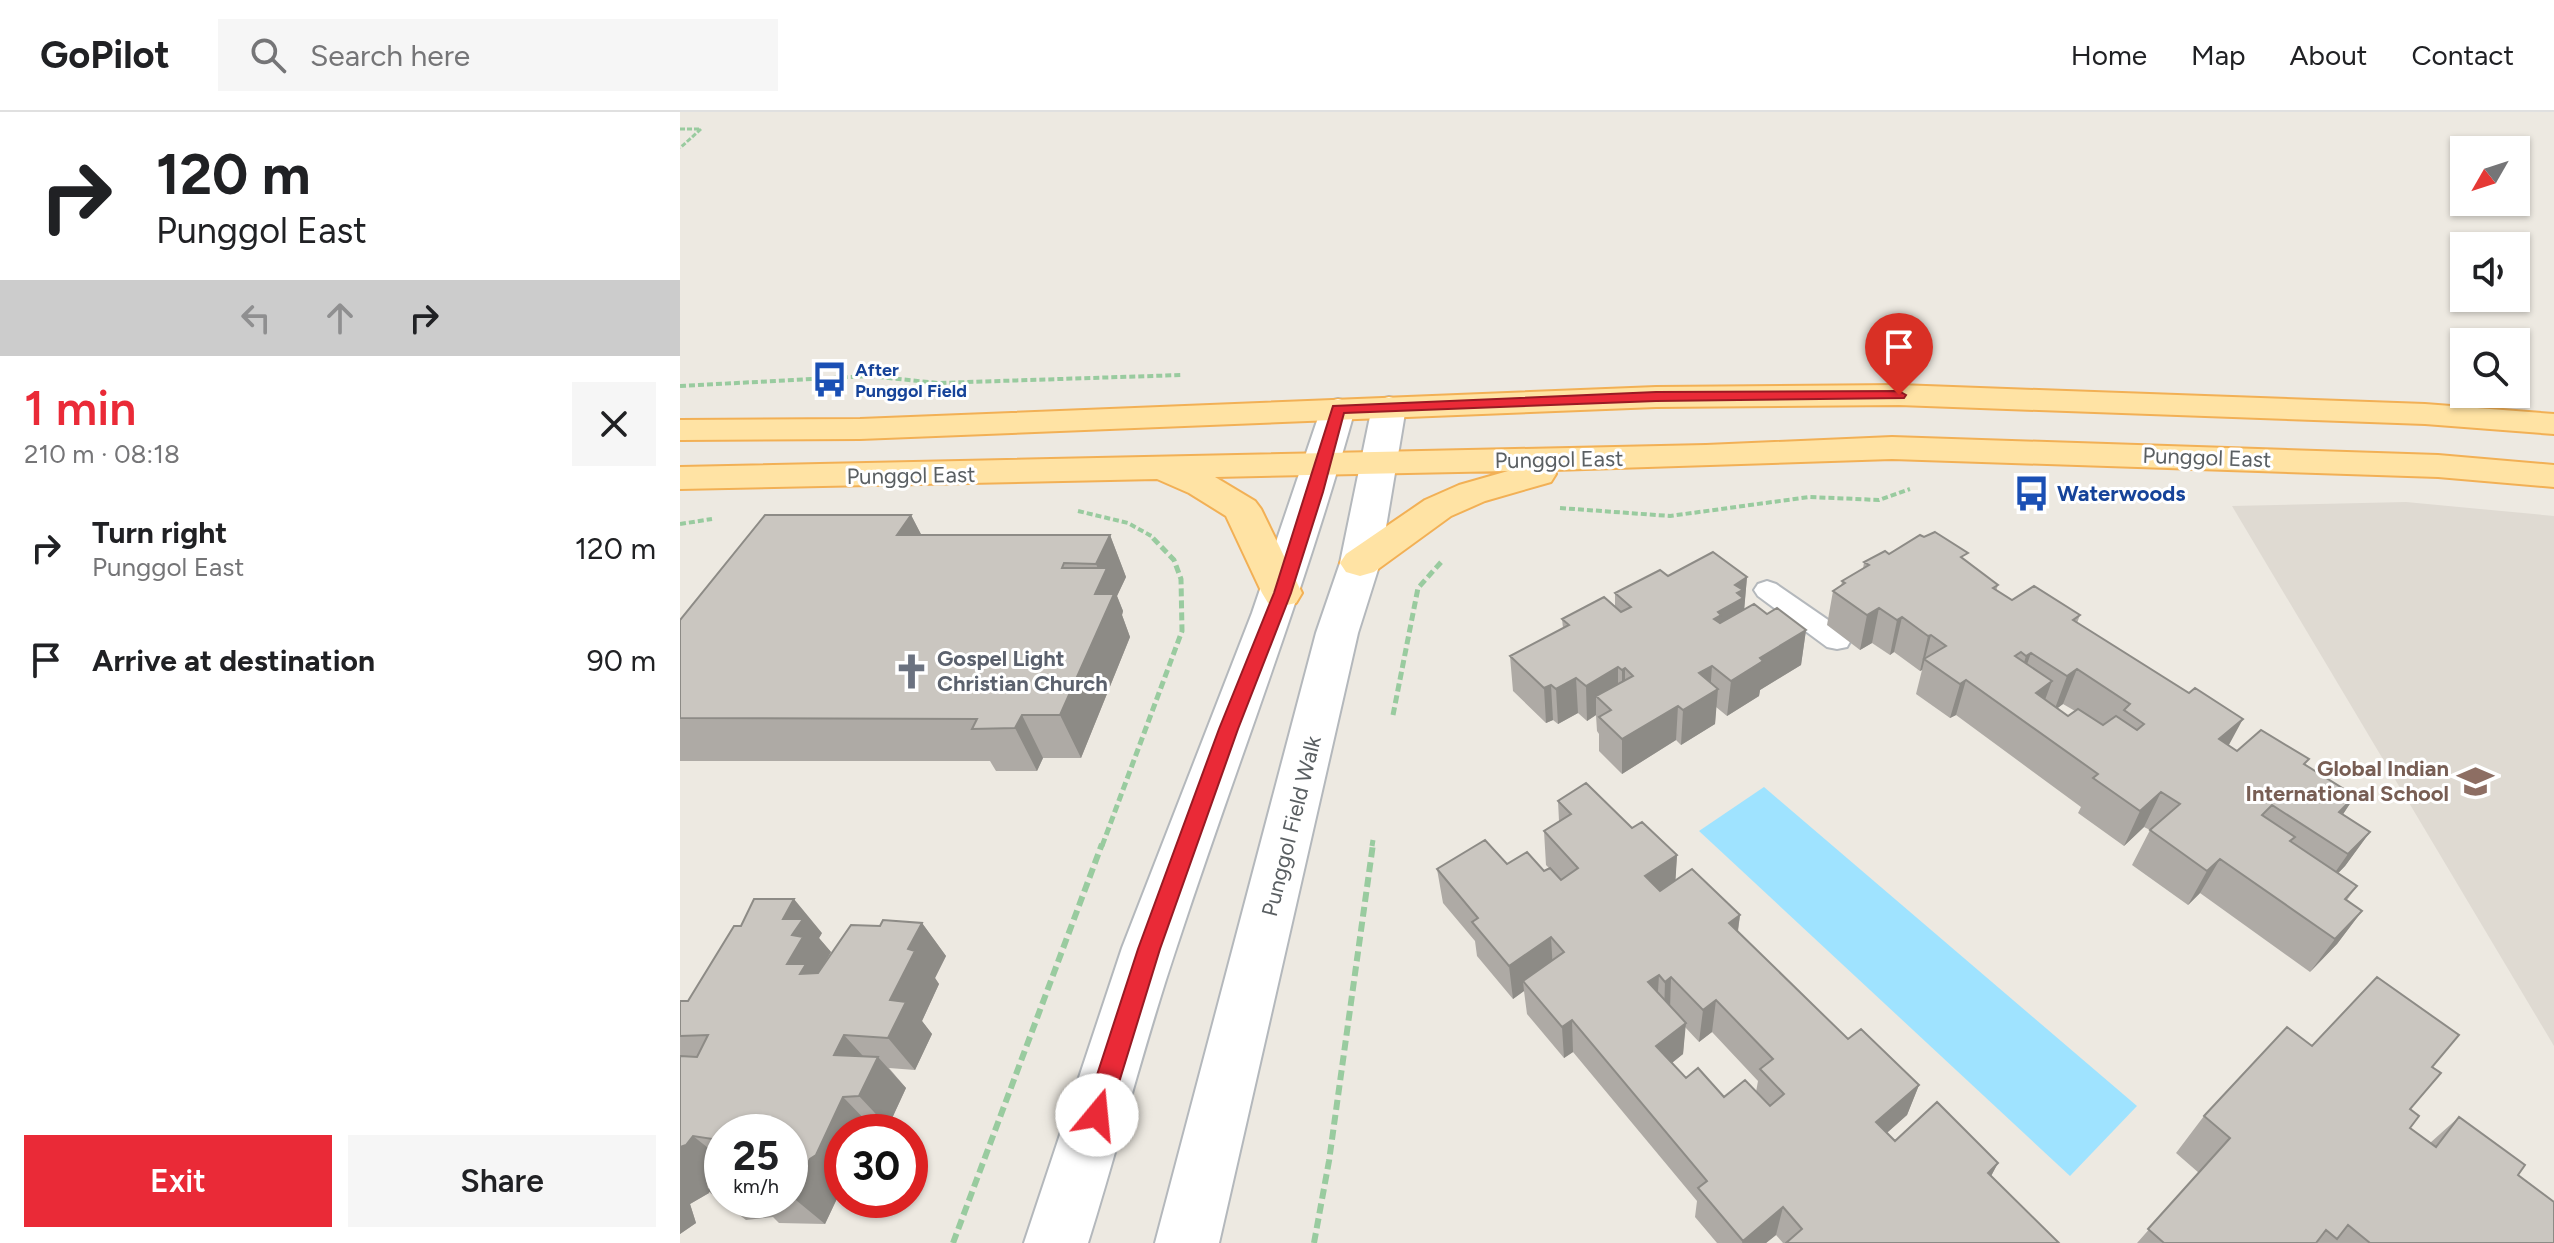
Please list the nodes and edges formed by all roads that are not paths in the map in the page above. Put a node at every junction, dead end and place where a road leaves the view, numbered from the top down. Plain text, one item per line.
1 (1389, 407) junction
2 (1338, 409) junction
3 (2554, 424) edge
4 (680, 430) edge
5 (1590, 458) junction
6 (1379, 463) junction
7 (1323, 464) junction
8 (1161, 468) junction
9 (2554, 476) edge
10 (680, 478) edge
11 (1360, 563) junction
12 (1767, 590) dead end
13 (1282, 593) junction
14 (1837, 640) dead end
15 (1056, 1243) edge
16 (1187, 1243) edge

1 - 2 main road
1 - 3 main road
1 - 6 street, Punggol Field Walk
2 - 4 main road
2 - 7 street
5 - 6 main road, Punggol East
5 - 9 main road, Punggol East
5 - 11 main road
6 - 7 main road, Punggol East
6 - 11 street, Punggol Field Walk
7 - 8 main road, Punggol East
7 - 13 street
8 - 10 main road, Punggol East
8 - 13 main road
11 - 16 street, Punggol Field Walk
12 - 14 lane
13 - 15 street

